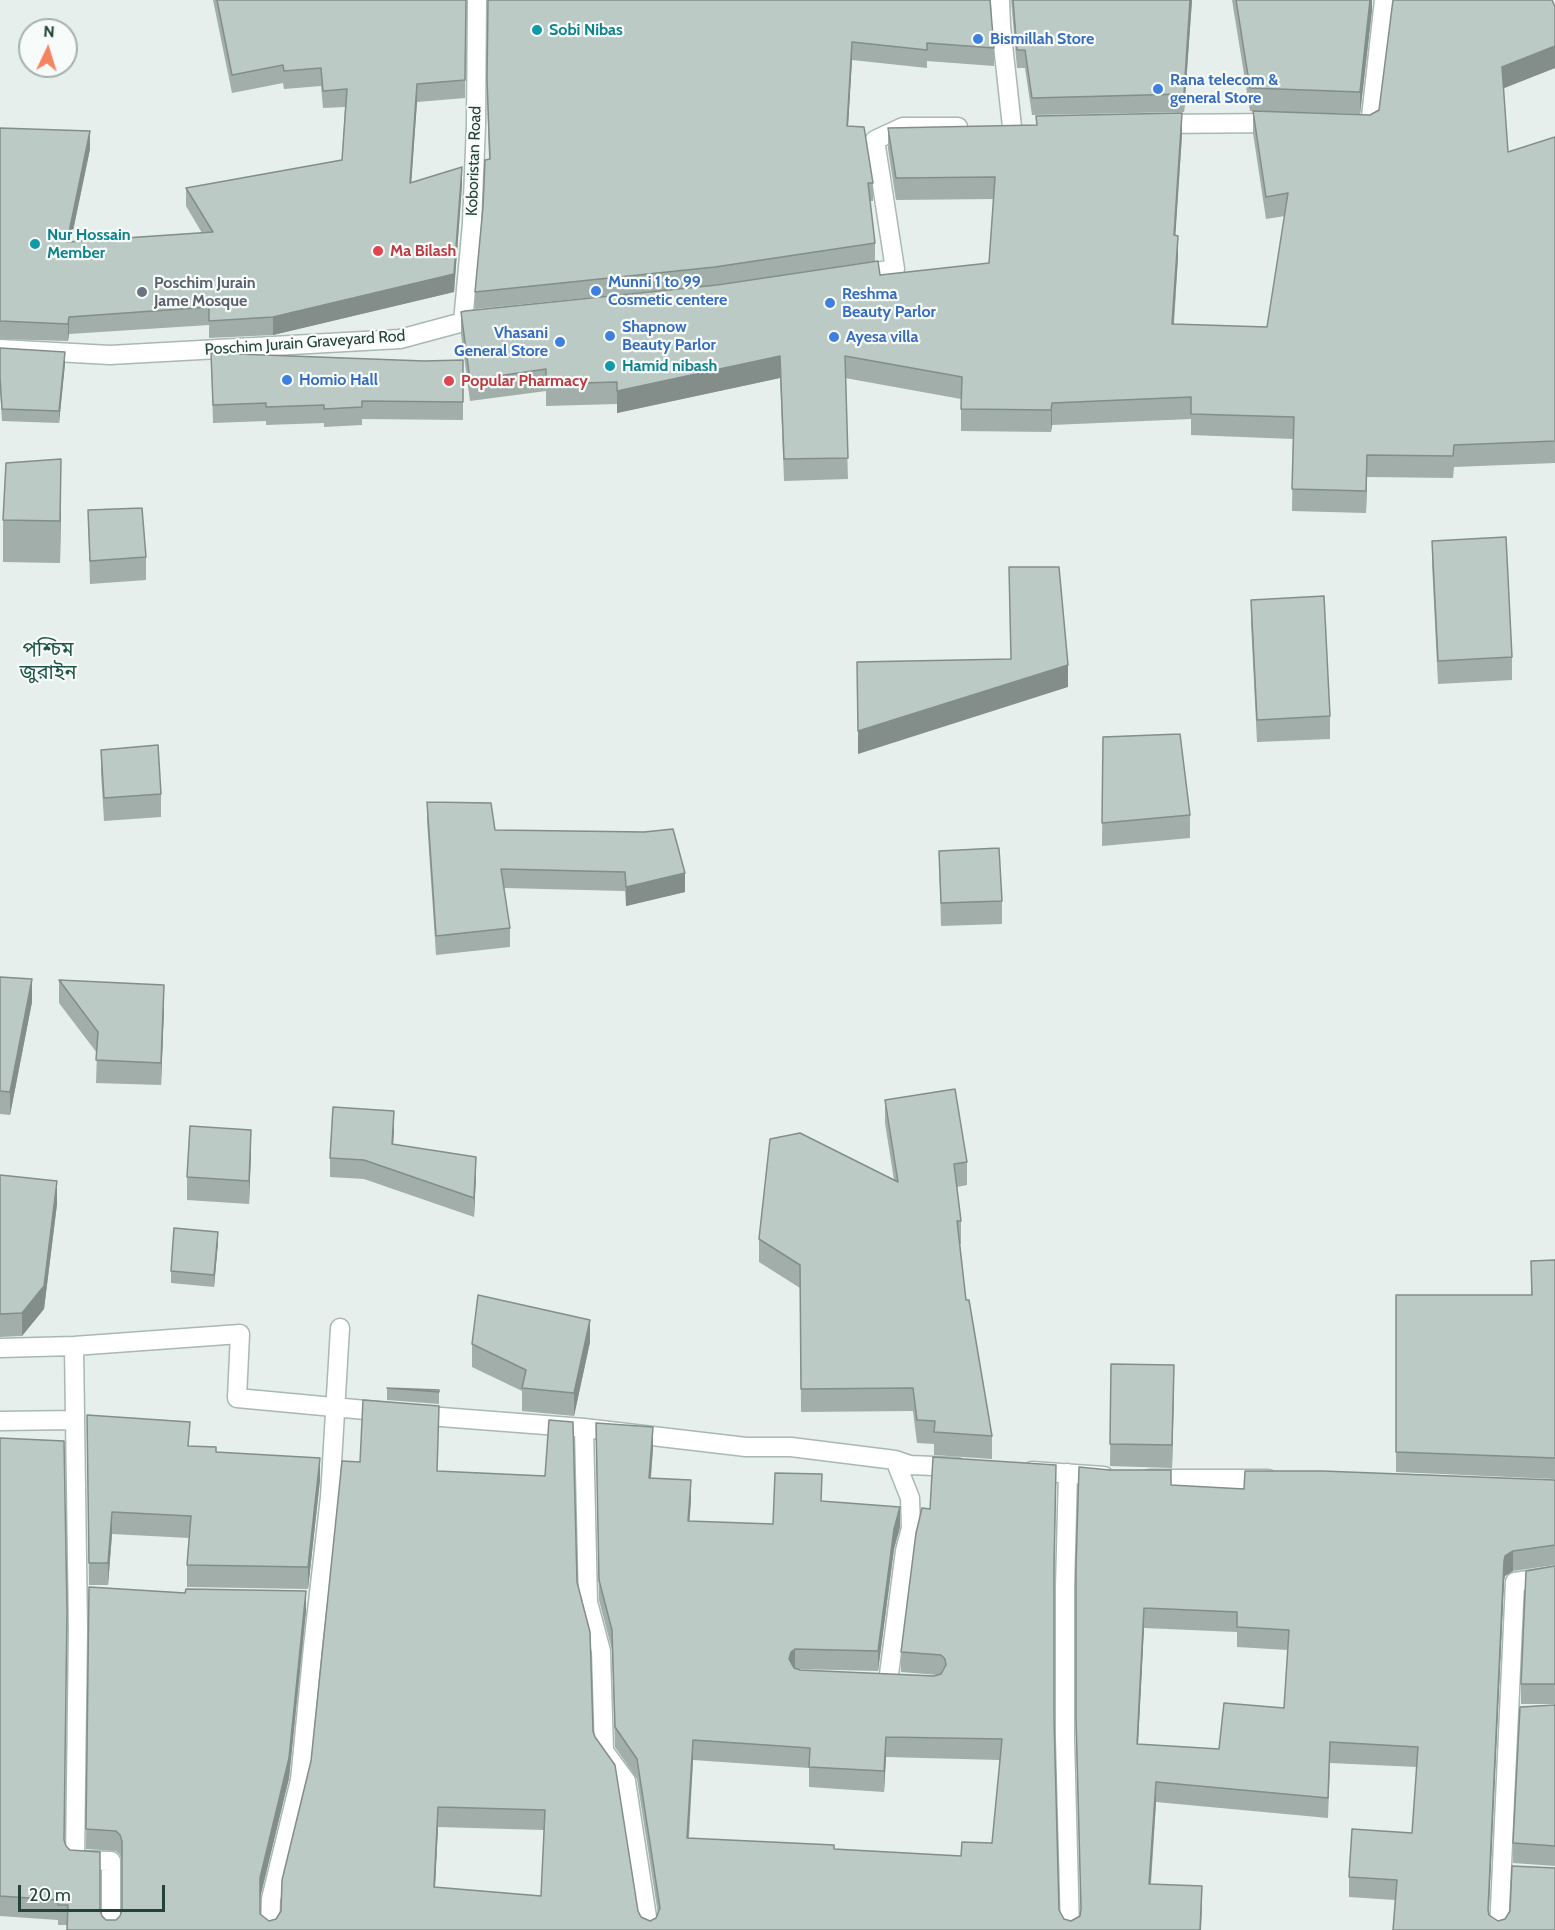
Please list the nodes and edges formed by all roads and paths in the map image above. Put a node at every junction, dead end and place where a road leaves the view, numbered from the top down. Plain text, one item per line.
1 (477, 0) edge
2 (1000, 0) edge
3 (1384, 0) edge
4 (1288, 123) edge
5 (1140, 125) edge
6 (1335, 125) edge
7 (839, 277) edge
8 (497, 319) edge
9 (463, 322) junction
10 (0, 349) edge
11 (340, 1328) dead end
12 (74, 1346) junction
13 (0, 1348) edge
14 (336, 1407) junction
15 (0, 1420) edge
16 (75, 1420) junction
17 (584, 1428) junction
18 (895, 1460) junction
19 (977, 1468) edge
20 (1011, 1470) edge
21 (1068, 1473) junction
22 (1288, 1479) edge
23 (1555, 1576) edge
24 (77, 1596) junction
25 (100, 1596) edge
26 (295, 1600) edge
27 (318, 1600) junction
28 (866, 1681) edge
29 (1532, 1715) edge
30 (1509, 1716) junction
31 (1502, 1874) junction
32 (1522, 1875) edge
33 (111, 1930) edge
34 (270, 1930) edge
35 (649, 1930) edge
36 (1070, 1930) edge
37 (1499, 1930) edge

1 - 9 street, Koboristan Road
2 - 7 street
3 - 6 street
4 - 5 street
8 - 9 street, Poschim Jurain Graveyard Rod
9 - 10 street, Poschim Jurain Graveyard Rod
11 - 14 street
12 - 13 street
12 - 14 street
12 - 16 street
14 - 17 street
14 - 27 street
15 - 16 street
16 - 24 street
17 - 18 street
17 - 35 street
18 - 19 street
18 - 28 street
20 - 21 street
21 - 22 street
21 - 36 street
23 - 30 street
24 - 25 street
24 - 33 street
26 - 27 street
27 - 34 street
29 - 30 street
30 - 31 street
31 - 32 street
31 - 37 street

